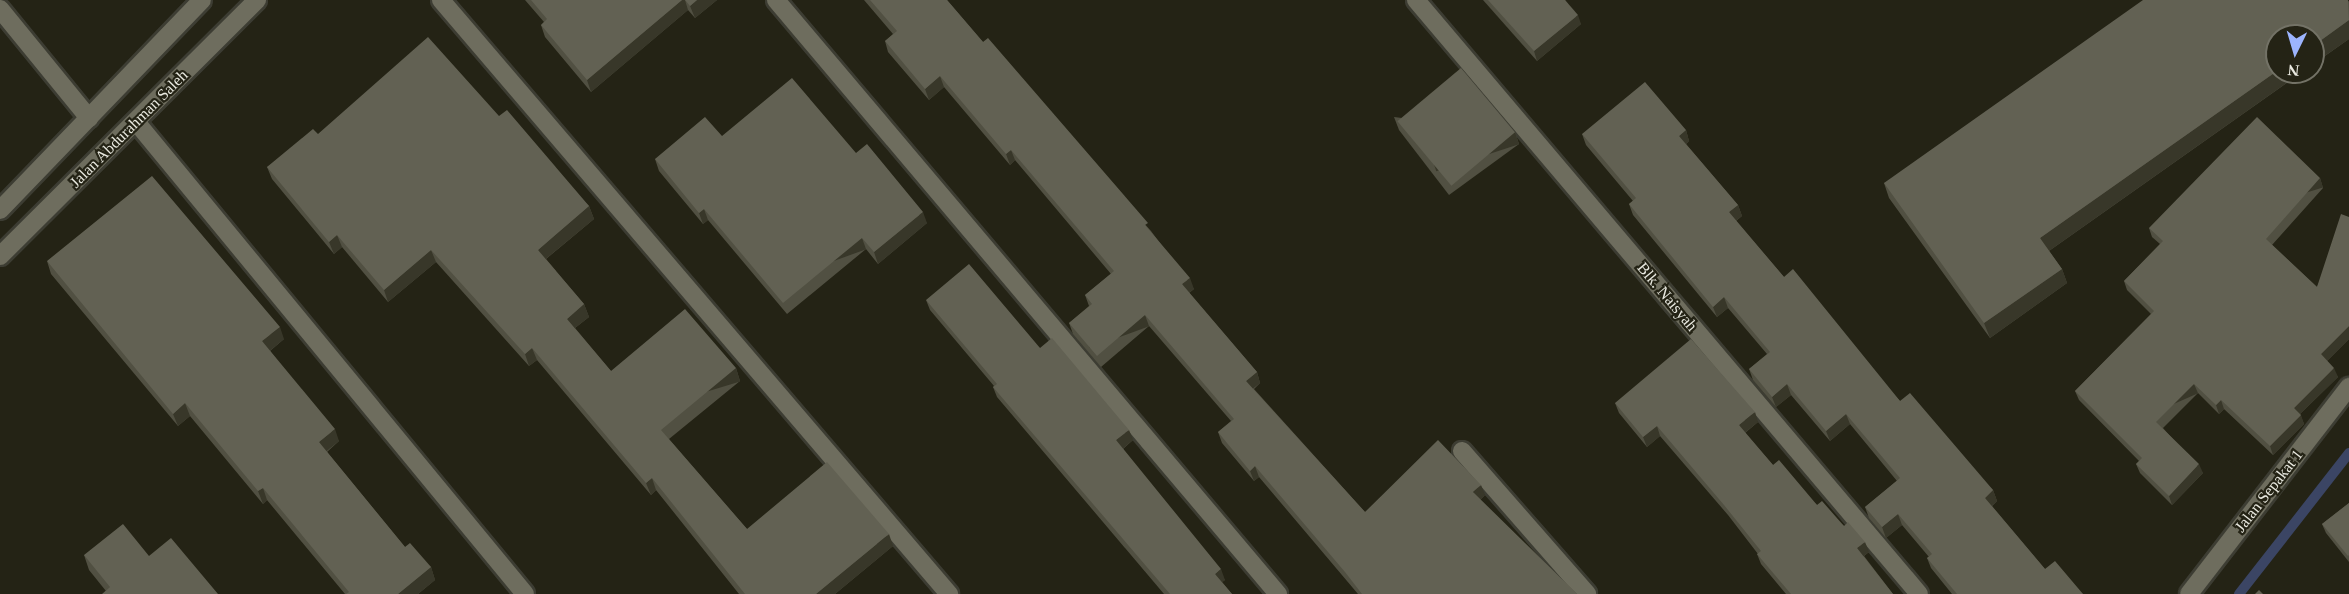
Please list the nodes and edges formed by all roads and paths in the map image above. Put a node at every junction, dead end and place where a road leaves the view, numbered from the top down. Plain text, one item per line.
1 (202, 0) edge
2 (257, 0) edge
3 (441, 0) edge
4 (776, 0) edge
5 (1416, 0) edge
6 (0, 9) edge
7 (89, 118) junction
8 (137, 123) junction
9 (0, 210) edge
10 (0, 256) edge
11 (2349, 387) edge
12 (1462, 451) dead end
13 (525, 594) edge
14 (949, 594) edge
15 (1278, 594) edge
16 (1587, 594) edge
17 (1919, 594) edge
18 (2189, 594) edge

1 - 7 street
2 - 8 street, Jalan Abdurahman Saleh
3 - 14 street
4 - 15 street
5 - 17 street, Blk. Naisyah
6 - 7 street
7 - 9 street
8 - 10 street, Jalan Abdurahman Saleh
8 - 13 street
11 - 18 street, Jalan Sepakat 1
12 - 16 street

